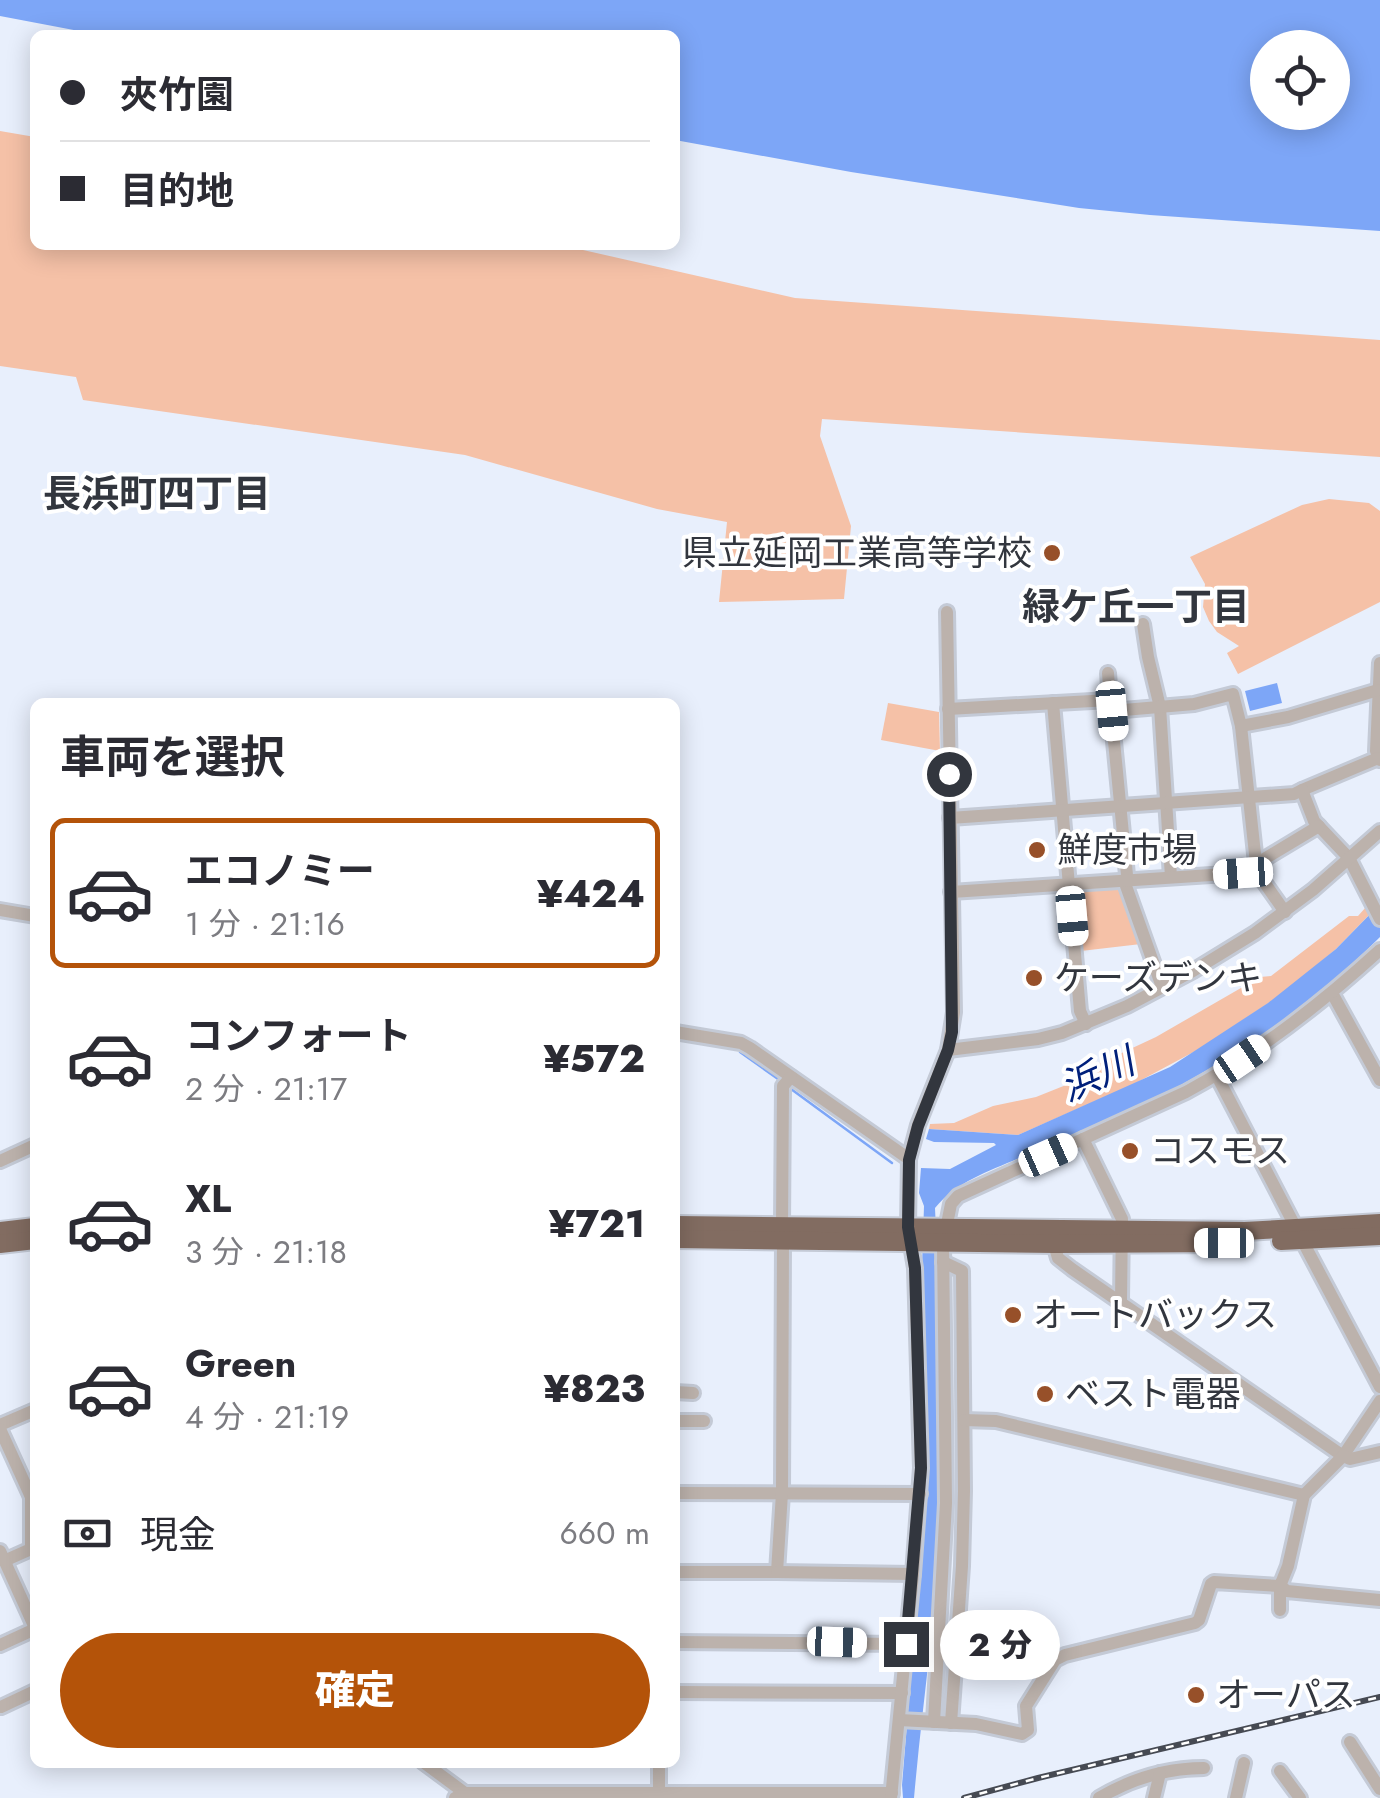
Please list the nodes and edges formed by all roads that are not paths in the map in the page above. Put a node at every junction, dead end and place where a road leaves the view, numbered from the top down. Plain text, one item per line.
1 (946, 612) dead end
2 (1144, 624) dead end
3 (1380, 663) edge
4 (1108, 674) dead end
5 (1378, 690) edge
6 (1054, 702) junction
7 (1111, 706) junction
8 (1160, 707) junction
9 (948, 710) junction
10 (1379, 718) edge
11 (1242, 726) junction
12 (1379, 759) edge
13 (1302, 790) junction
14 (1248, 797) junction
15 (1167, 804) junction
16 (1120, 805) junction
17 (1062, 810) junction
18 (950, 818) junction
19 (1318, 826) junction
20 (1380, 830) edge
21 (1349, 858) junction
22 (1256, 868) junction
23 (1171, 877) junction
24 (1125, 880) junction
25 (1380, 882) edge
26 (1068, 884) junction
27 (952, 892) junction
28 (1370, 898) junction
29 (0, 910) edge
30 (1285, 912) junction
31 (30, 915) edge
32 (1380, 919) edge
33 (1380, 950) edge
34 (1162, 987) junction
35 (1332, 993) junction
36 (1086, 1024) junction
37 (680, 1033) edge
38 (948, 1050) junction
39 (791, 1076) junction
40 (1216, 1076) junction
41 (1380, 1080) edge
42 (1083, 1139) junction
43 (30, 1147) edge
44 (909, 1160) junction
45 (0, 1161) edge
46 (1380, 1223) edge
47 (680, 1225) edge
48 (30, 1228) edge
49 (0, 1231) edge
50 (1122, 1231) junction
51 (783, 1233) junction
52 (1299, 1234) junction
53 (1380, 1236) edge
54 (930, 1238) junction
55 (680, 1239) edge
56 (30, 1241) edge
57 (0, 1244) edge
58 (1054, 1244) junction
59 (1121, 1301) junction
60 (1380, 1387) edge
61 (1380, 1401) edge
62 (30, 1412) edge
63 (680, 1420) edge
64 (964, 1420) junction
65 (704, 1421) dead end
66 (0, 1427) edge
67 (1380, 1452) edge
68 (1343, 1456) junction
69 (680, 1492) edge
70 (782, 1493) junction
71 (920, 1494) junction
72 (30, 1495) edge
73 (1304, 1496) junction
74 (30, 1549) edge
75 (2, 1556) edge
76 (680, 1572) edge
77 (777, 1572) junction
78 (914, 1574) junction
79 (1280, 1586) junction
80 (1380, 1600) edge
81 (1280, 1610) dead end
82 (30, 1618) edge
83 (30, 1631) edge
84 (680, 1642) edge
85 (906, 1644) junction
86 (0, 1645) edge
87 (680, 1692) edge
88 (902, 1692) junction
89 (30, 1693) edge
90 (1, 1707) edge
91 (902, 1720) junction
92 (931, 1722) junction
93 (951, 1723) junction
94 (1350, 1742) dead end
95 (1244, 1763) dead end
96 (430, 1768) edge
97 (659, 1768) edge
98 (1204, 1768) dead end
99 (1280, 1770) dead end
100 (1160, 1773) junction
101 (1379, 1794) edge
102 (659, 1795) edge
103 (733, 1795) edge
104 (464, 1796) edge
105 (891, 1796) edge
106 (1099, 1798) edge
107 (1154, 1798) edge
108 (1236, 1798) edge
109 (1300, 1798) edge

1 - 9 street
2 - 8 street
3 - 5 street
4 - 7 street
5 - 10 street
5 - 11 street
6 - 7 street
6 - 9 street
6 - 17 street
7 - 8 street
7 - 16 street
8 - 11 street
8 - 15 street
9 - 18 street
10 - 12 street
11 - 14 street
12 - 13 street
13 - 14 street
13 - 19 street
14 - 15 street
14 - 22 street
15 - 16 street
15 - 23 street
16 - 17 street
16 - 24 street
17 - 18 street
17 - 26 street
18 - 27 street
19 - 21 street
19 - 22 street
20 - 21 street
21 - 28 street
21 - 30 street
22 - 23 street
22 - 30 street
23 - 24 street
24 - 26 street
24 - 34 street
25 - 28 street
26 - 27 street
26 - 36 street
27 - 38 street
28 - 32 street
29 - 31 street
30 - 34 street
33 - 35 street
34 - 36 street
35 - 40 street
35 - 41 street
36 - 38 street
37 - 39 street
38 - 44 street
39 - 44 street
39 - 51 street
40 - 42 street
40 - 52 street
42 - 50 street
42 - 54 street
43 - 45 street
44 - 54 street
46 - 52 highway
47 - 51 highway
48 - 49 highway
50 - 52 highway
50 - 54 highway
50 - 58 highway
50 - 59 street
51 - 54 highway
51 - 55 highway
51 - 70 street
52 - 53 highway
52 - 60 street
54 - 58 highway
54 - 64 street
54 - 71 street
54 - 92 street
56 - 57 highway
58 - 59 street
59 - 68 street
61 - 68 street
62 - 66 street
63 - 65 street
64 - 73 street
64 - 93 street
66 - 72 street
67 - 68 street
68 - 73 street
69 - 70 street
70 - 71 street
70 - 77 street
71 - 78 street
73 - 79 street
74 - 75 street
75 - 82 street
76 - 77 street
77 - 78 street
78 - 85 street
79 - 80 street
79 - 81 street
79 - 93 street
83 - 86 street
84 - 85 street
85 - 88 street
87 - 88 street
88 - 91 street
89 - 90 street
91 - 92 street
91 - 105 street
92 - 93 street
94 - 101 street
95 - 108 street
96 - 104 street
97 - 102 street
98 - 100 street
99 - 109 street
100 - 106 street
100 - 107 street
102 - 103 street
102 - 104 street
103 - 105 street

